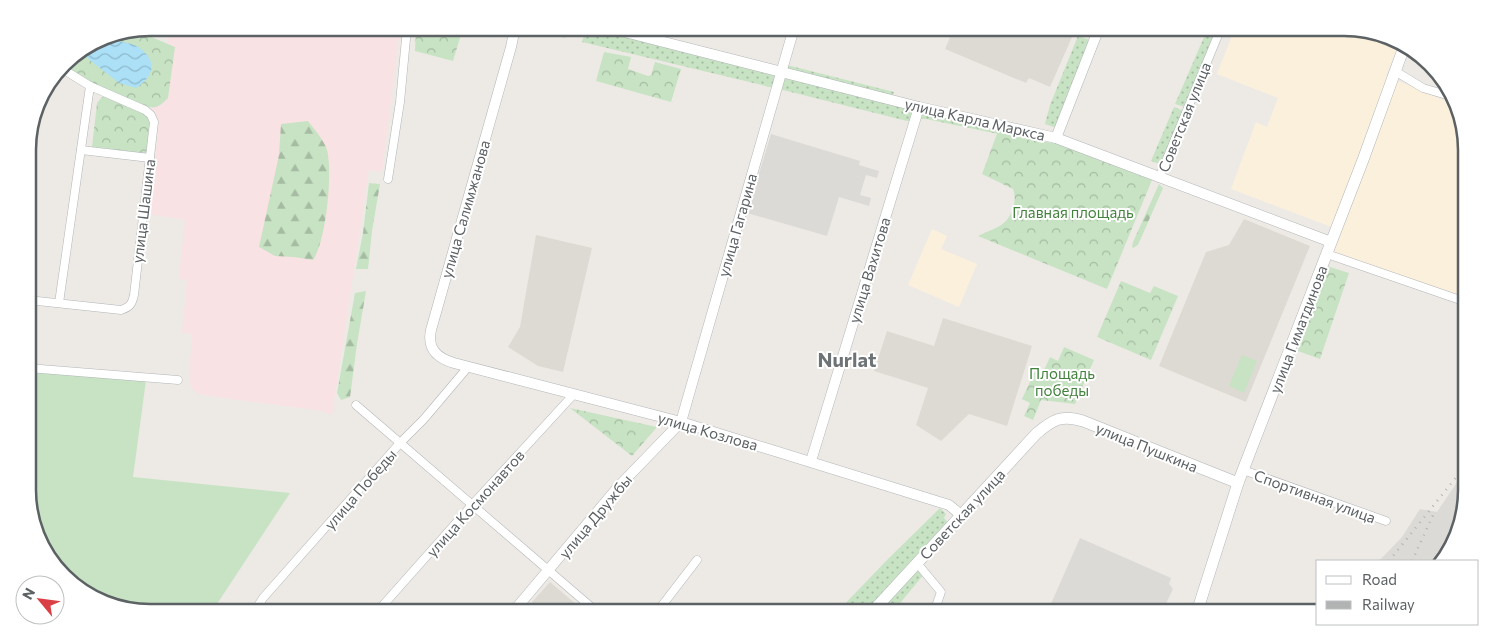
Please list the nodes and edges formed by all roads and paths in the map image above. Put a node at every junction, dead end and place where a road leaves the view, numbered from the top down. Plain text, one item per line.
1 (406, 36) edge
2 (509, 36) edge
3 (513, 36) edge
4 (519, 36) edge
5 (641, 36) edge
6 (792, 36) edge
7 (1096, 36) edge
8 (1218, 36) edge
9 (511, 48) junction
10 (1402, 52) edge
11 (782, 71) junction
12 (1395, 71) junction
13 (67, 72) edge
14 (90, 86) junction
15 (1443, 94) edge
16 (919, 107) junction
17 (1056, 138) junction
18 (81, 150) junction
19 (150, 158) junction
20 (389, 172) dead end
21 (1159, 178) junction
22 (1331, 242) junction
23 (1327, 254) junction
24 (1458, 299) edge
25 (36, 301) edge
26 (60, 304) junction
27 (449, 362) joint
28 (468, 367) junction
29 (36, 369) edge
30 (178, 380) dead end
31 (574, 394) junction
32 (356, 405) dead end
33 (1055, 420) joint
34 (681, 422) junction
35 (400, 443) junction
36 (811, 461) junction
37 (1243, 470) junction
38 (1238, 483) junction
39 (472, 505) junction
40 (961, 516) junction
41 (1386, 521) dead end
42 (697, 560) dead end
43 (917, 563) junction
44 (549, 571) junction
45 (259, 604) edge
46 (384, 604) edge
47 (521, 604) edge
48 (588, 604) edge
49 (663, 604) edge
50 (879, 604) edge
51 (937, 604) edge
52 (1200, 604) edge

1 - 20 street
2 - 9 street
3 - 9 street
4 - 9 street
5 - 11 street, улица Карла Маркса
6 - 11 street, улица Гагарина
7 - 17 street
8 - 21 street, Советская улица
9 - 27 street, улица Салимжанова
10 - 12 main road, улица Гиматдинова
11 - 16 street, улица Карла Маркса
11 - 34 street, улица Гагарина
12 - 15 street
12 - 22 main road, улица Гиматдинова
13 - 14 street, улица Шашина
14 - 18 street
14 - 19 street, улица Шашина
16 - 17 street, улица Карла Маркса
16 - 36 street, улица Вахитова
17 - 21 street, улица Карла Маркса
18 - 19 street
18 - 26 street
19 - 26 street, улица Шашина
21 - 22 street, улица Карла Маркса
22 - 23 main road, улица Гиматдинова
23 - 24 street
23 - 37 main road, улица Гиматдинова
25 - 26 street, улица Шашина
27 - 28 street, улица Козлова
28 - 31 street, улица Козлова
28 - 35 street, улица Победы
29 - 30 street
31 - 34 street, улица Козлова
31 - 39 street, улица Космонавтов
32 - 35 street
33 - 38 main road, улица Пушкина
33 - 40 main road, Советская улица
34 - 36 street, улица Козлова
34 - 44 street, улица Дружбы
35 - 39 street
35 - 45 street, улица Победы
36 - 40 street, улица Козлова
37 - 38 main road, улица Гиматдинова
37 - 41 street, Спортивная улица
38 - 52 main road, улица Гиматдинова
39 - 44 street
39 - 46 street, улица Космонавтов
40 - 43 main road, Советская улица
42 - 49 street
43 - 50 main road, Советская улица
43 - 51 street
44 - 47 street, улица Дружбы
44 - 48 street

